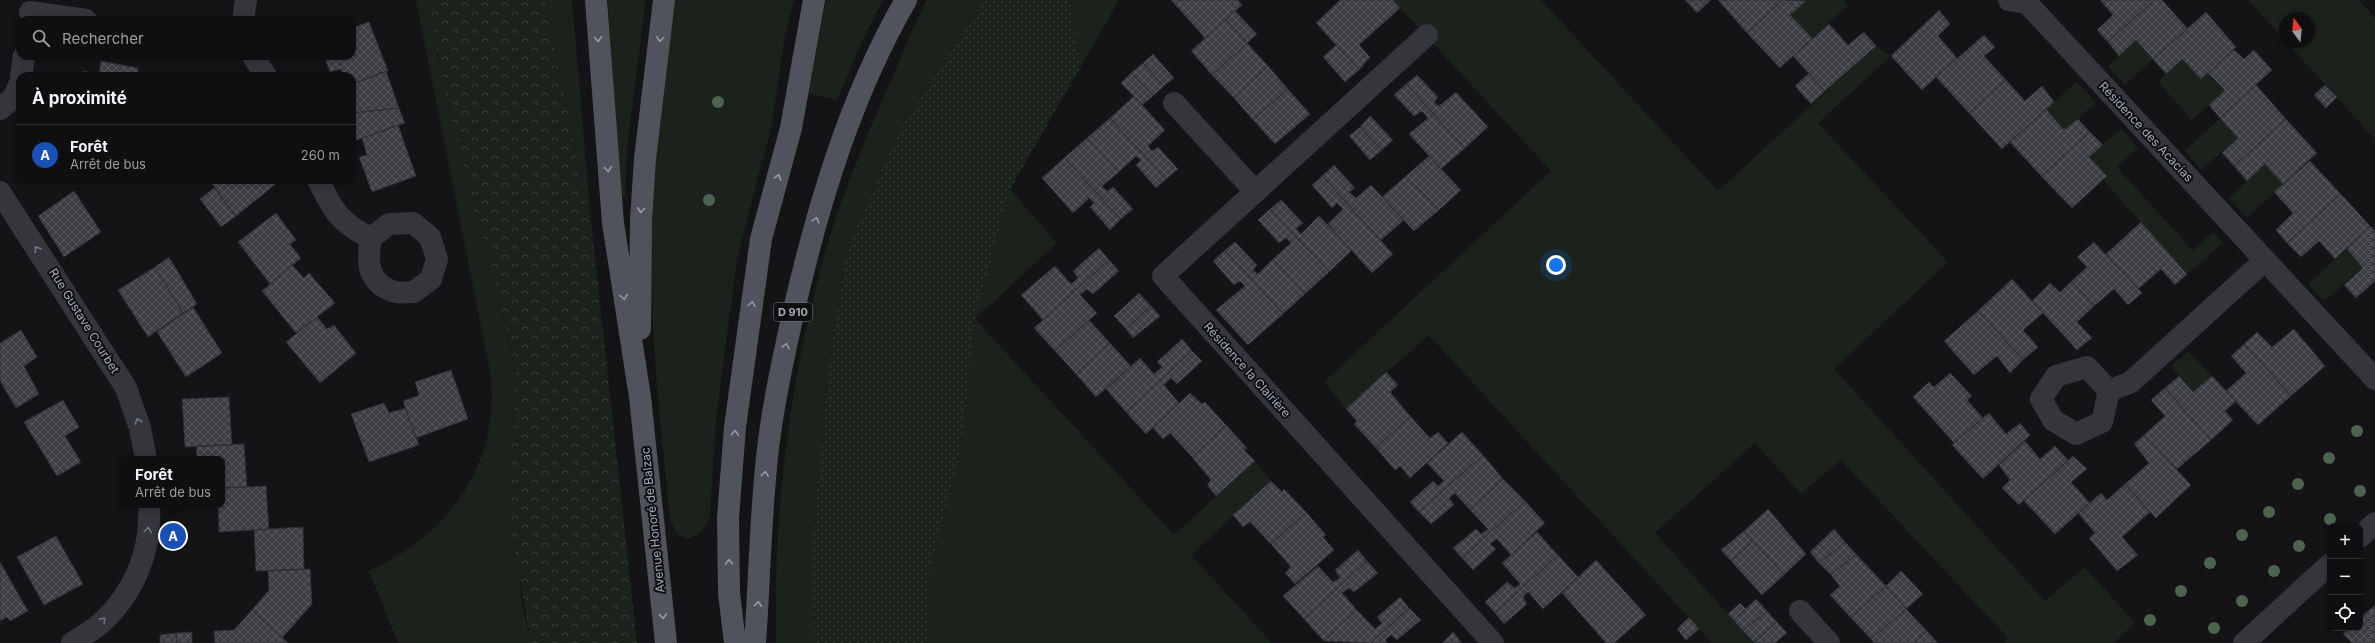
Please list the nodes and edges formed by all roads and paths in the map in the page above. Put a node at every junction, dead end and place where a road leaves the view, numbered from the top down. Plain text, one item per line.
1 (246, 0) edge
2 (596, 0) edge
3 (664, 0) edge
4 (814, 0) edge
5 (906, 0) edge
6 (2018, 2) edge
7 (30, 11) edge
8 (61, 16) edge
9 (244, 16) edge
10 (1427, 35) dead end
11 (23, 60) edge
12 (256, 60) edge
13 (22, 72) edge
14 (263, 72) edge
15 (16, 92) edge
16 (1174, 103) dead end
17 (0, 109) edge
18 (320, 184) edge
19 (1255, 191) junction
20 (0, 192) edge
21 (371, 238) dead end
22 (2264, 261) junction
23 (2375, 379) edge
24 (2109, 391) dead end
25 (640, 397) junction
26 (145, 456) edge
27 (150, 508) edge
28 (2375, 523) edge
29 (2363, 534) edge
30 (2327, 567) edge
31 (1800, 611) dead end
32 (72, 643) edge
33 (666, 643) edge
34 (735, 643) edge
35 (755, 643) edge
36 (1493, 643) edge
37 (1829, 643) edge
38 (2244, 643) edge

1 - 9 street
2 -> 25 main road
3 -> 25 main road
34 -> 4 main road
35 -> 5 main road, D 910
6 - 22 street, Résidence des Acacias
7 - 8 street
10 - 19 street, Résidence la Clairière
11 - 13 street
12 - 14 street
15 - 17 street
16 - 19 street
18 - 21 street
19 - 36 street, Résidence la Clairière
26 -> 20 street, Rue Gustave Courbet
22 - 23 street, Résidence des Acacias
22 - 24 street
25 -> 33 main road, Avenue Honoré de Balzac
32 -> 27 street
28 - 29 street
30 - 38 street
31 - 37 street

